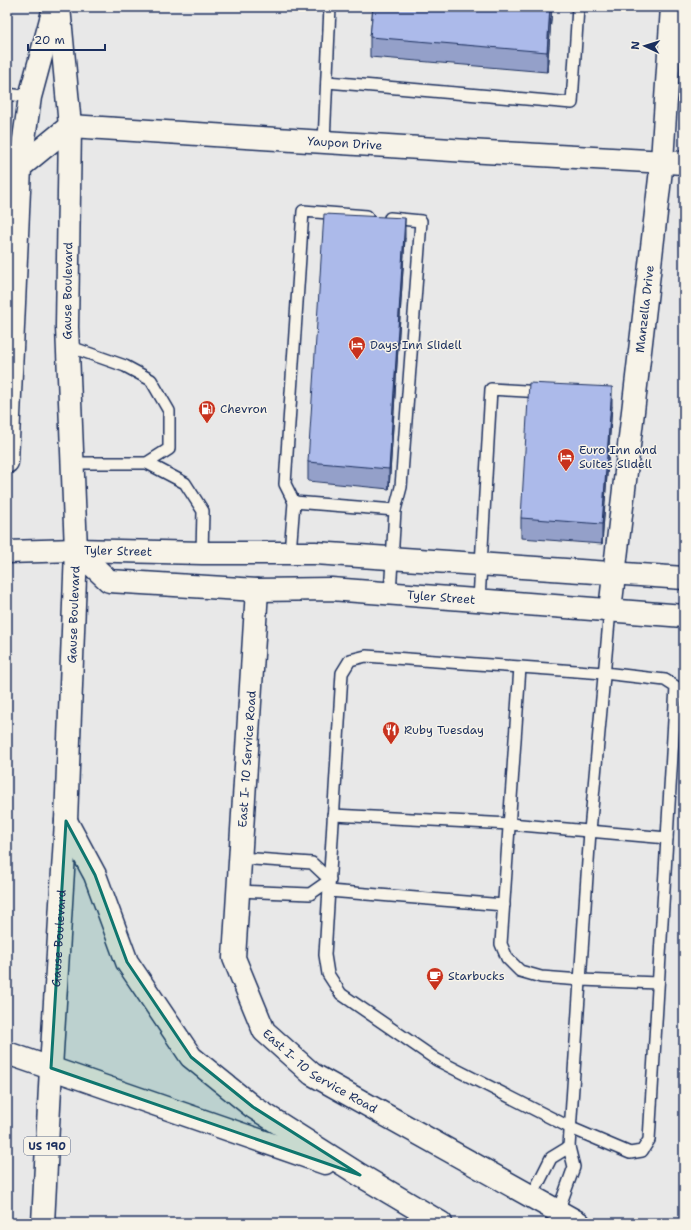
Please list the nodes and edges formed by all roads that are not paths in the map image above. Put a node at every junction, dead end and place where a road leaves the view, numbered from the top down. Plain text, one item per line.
1 (55, 7) edge
2 (59, 7) edge
3 (330, 7) edge
4 (578, 7) edge
5 (672, 7) edge
6 (327, 82) junction
7 (7, 94) edge
8 (30, 97) junction
9 (70, 126) junction
10 (324, 142) junction
11 (662, 161) junction
12 (684, 162) edge
13 (14, 167) edge
14 (11, 300) edge
15 (68, 346) junction
16 (554, 392) edge
17 (8, 427) edge
18 (7, 462) edge
19 (72, 463) junction
20 (147, 463) junction
21 (294, 502) junction
22 (395, 510) junction
23 (76, 550) junction
24 (7, 552) edge
25 (202, 553) junction
26 (290, 553) junction
27 (392, 558) junction
28 (481, 564) junction
29 (615, 573) junction
30 (684, 578) edge
31 (257, 590) junction
32 (390, 594) junction
33 (479, 600) junction
34 (610, 610) junction
35 (684, 616) edge
36 (520, 667) junction
37 (604, 673) junction
38 (333, 815) junction
39 (66, 821) junction
40 (510, 824) junction
41 (590, 831) junction
42 (667, 838) junction
43 (240, 858) junction
44 (329, 886) junction
45 (238, 891) junction
46 (504, 905) junction
47 (580, 980) junction
48 (658, 984) junction
49 (7, 1053) edge
50 (51, 1068) junction
51 (571, 1128) junction
52 (569, 1147) junction
53 (360, 1175) junction
54 (532, 1196) junction
55 (558, 1211) junction
56 (43, 1223) edge
57 (441, 1223) edge
58 (579, 1223) edge

1 - 8 main road
2 - 9 main road, Gause Boulevard / US 190
3 - 6 lane
4 - 6 lane
5 - 11 main road, Manzella Drive
6 - 10 lane
7 - 8 lane
8 - 13 main road
9 - 10 main road, Yaupon Drive
9 - 13 main road
9 - 15 main road, Gause Boulevard / US 190
10 - 11 main road, Yaupon Drive
11 - 12 main road, Yaupon Drive
11 - 29 main road, Manzella Drive
13 - 14 main road
14 - 17 main road
15 - 19 main road, Gause Boulevard / US 190
15 - 20 lane
16 - 28 lane
17 - 18 main road
19 - 20 lane
19 - 23 main road, Gause Boulevard / US 190
20 - 25 lane
21 - 22 lane
21 - 22 lane
21 - 26 lane
22 - 27 lane
23 - 24 main road
23 - 25 main road, Tyler Street
23 - 31 main road, Tyler Street
23 - 39 main road, Gause Boulevard / US 190
25 - 26 main road, Tyler Street
26 - 27 main road, Tyler Street
27 - 28 main road, Tyler Street
27 - 32 lane
28 - 29 main road, Tyler Street
28 - 33 lane
29 - 30 main road, Tyler Street
29 - 34 main road, Manzella Drive
31 - 32 main road, Tyler Street
31 - 43 main road, East I- 10 Service Road
32 - 33 main road, Tyler Street
33 - 34 main road, Tyler Street
34 - 35 main road, Tyler Street
34 - 37 lane
36 - 37 lane
36 - 38 lane
36 - 40 lane
37 - 41 lane
37 - 42 lane
38 - 40 lane
38 - 44 lane
39 - 50 main road, Gause Boulevard / US 190
39 - 53 main road
40 - 41 lane
40 - 46 lane
41 - 42 lane
41 - 47 lane
42 - 48 lane
43 - 44 lane
43 - 45 main road, East I- 10 Service Road
44 - 45 lane
44 - 46 lane
44 - 51 lane
45 - 54 main road, East I- 10 Service Road
46 - 47 lane
47 - 48 lane
47 - 51 lane
48 - 51 lane
49 - 50 main road
50 - 53 main road
50 - 56 main road, Gause Boulevard / US 190
51 - 52 lane
52 - 54 lane
52 - 55 lane
53 - 57 main road
54 - 55 main road, East I- 10 Service Road
55 - 58 main road, East I- 10 Service Road

